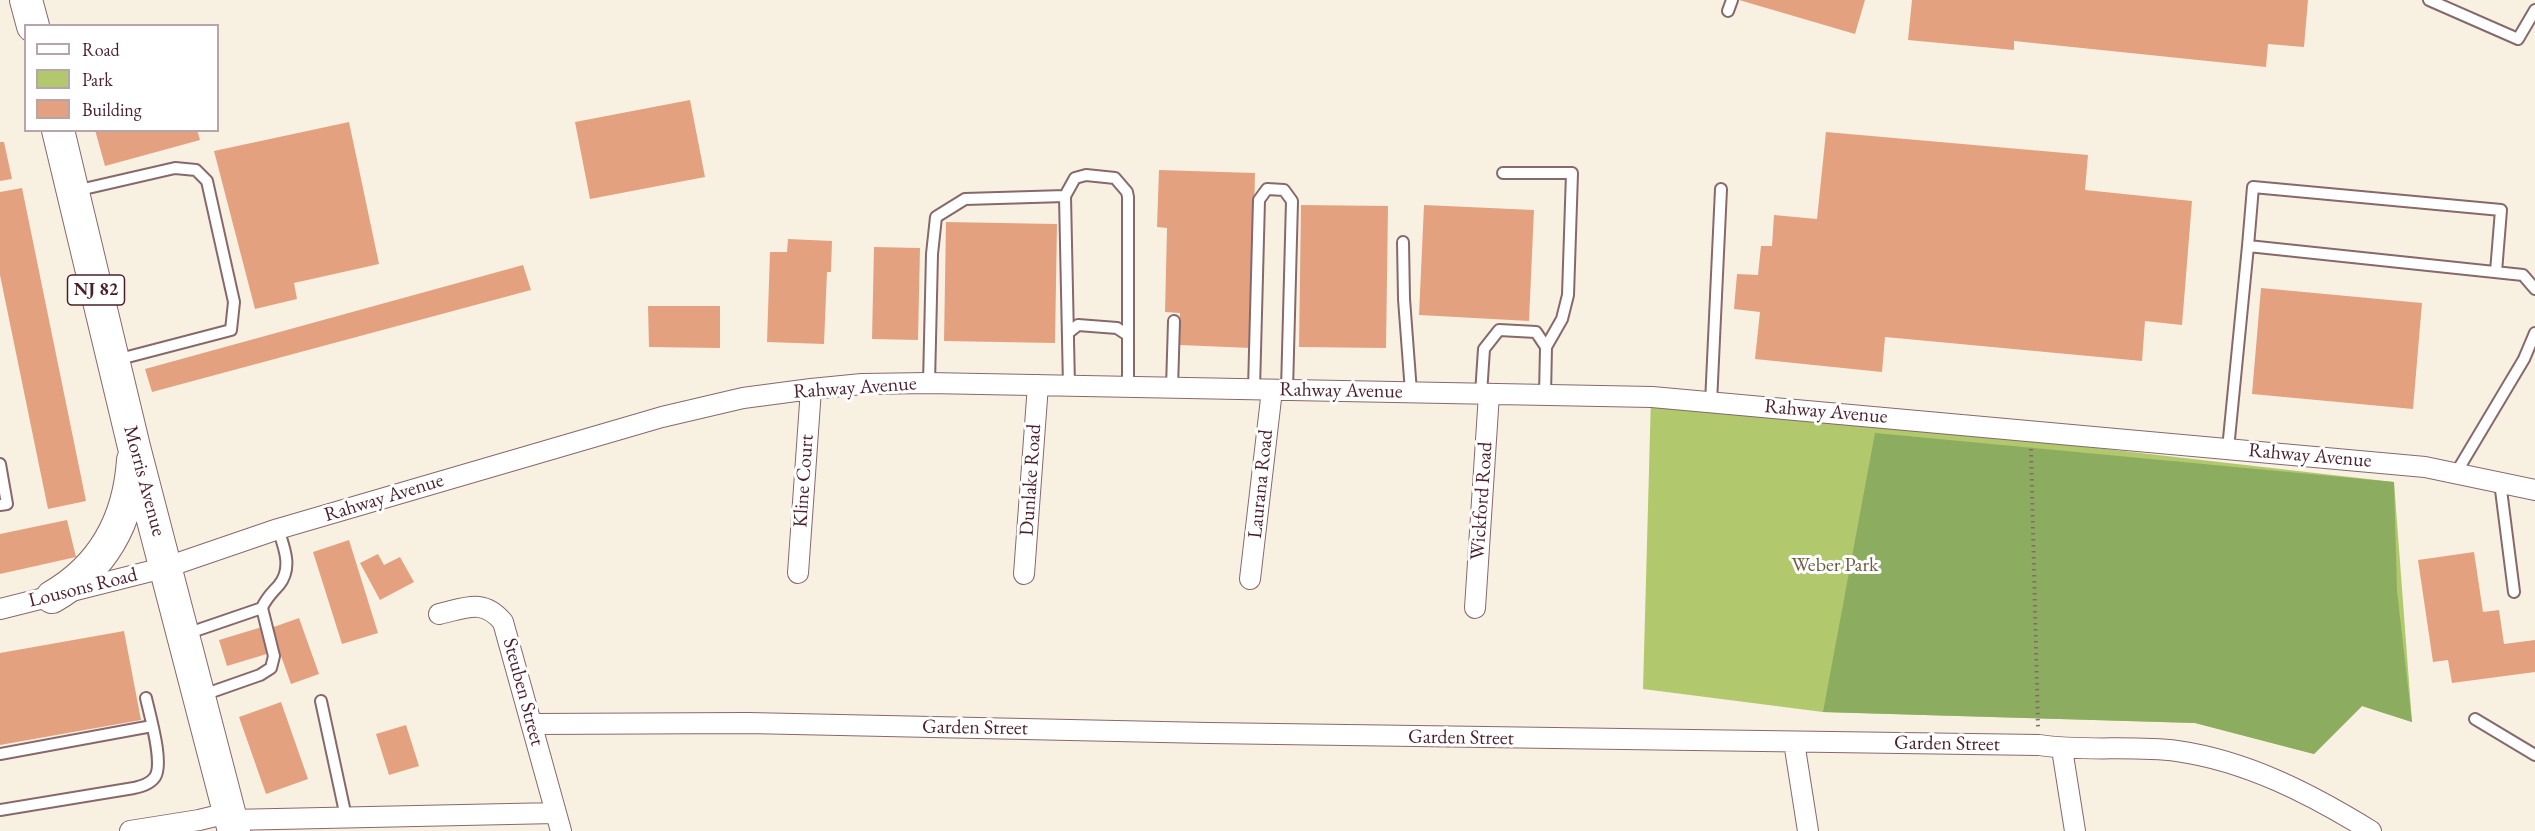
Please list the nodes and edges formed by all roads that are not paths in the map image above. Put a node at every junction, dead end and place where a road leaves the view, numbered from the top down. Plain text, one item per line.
1 (26, 0) edge
2 (1732, 0) edge
3 (2429, 0) edge
4 (2535, 10) edge
5 (1728, 11) dead end
6 (32, 24) edge
7 (58, 132) edge
8 (1503, 173) dead end
9 (1721, 189) dead end
10 (73, 192) junction
11 (1065, 196) junction
12 (1403, 242) dead end
13 (2248, 246) junction
14 (2496, 272) junction
15 (2535, 289) edge
16 (1174, 321) dead end
17 (1068, 333) junction
18 (2535, 333) edge
19 (1126, 334) junction
20 (1546, 347) junction
21 (113, 360) junction
22 (929, 383) junction
23 (1038, 385) junction
24 (1069, 386) junction
25 (1128, 387) junction
26 (1172, 388) junction
27 (811, 389) junction
28 (1271, 390) junction
29 (1411, 392) junction
30 (1485, 394) junction
31 (1545, 395) junction
32 (1711, 403) junction
33 (134, 447) junction
34 (2228, 449) junction
35 (0, 465) edge
36 (2456, 473) junction
37 (2500, 483) junction
38 (2535, 490) edge
39 (0, 505) edge
40 (278, 529) junction
41 (166, 567) junction
42 (798, 573) dead end
43 (1024, 574) dead end
44 (1250, 579) dead end
45 (2514, 592) dead end
46 (52, 597) junction
47 (262, 608) junction
48 (1475, 608) dead end
49 (0, 609) edge
50 (439, 614) dead end
51 (184, 634) junction
52 (199, 696) junction
53 (146, 698) dead end
54 (321, 701) dead end
55 (2475, 719) dead end
56 (533, 724) junction
57 (152, 726) junction
58 (1794, 742) junction
59 (2062, 749) junction
60 (0, 754) edge
61 (2535, 755) edge
62 (0, 810) edge
63 (346, 817) junction
64 (231, 821) edge
65 (559, 822) edge
66 (130, 831) edge
67 (1808, 831) edge
68 (2075, 831) edge
69 (2371, 831) edge

1 - 6 main road
2 - 5 lane
3 - 4 lane
7 - 10 main road, Morris Avenue / NJ 82
8 - 20 lane
9 - 32 lane
10 - 21 main road, Morris Avenue / NJ 82
10 - 21 lane
11 - 17 lane
11 - 19 lane
11 - 22 lane
12 - 29 lane
13 - 14 lane
13 - 14 lane
13 - 34 lane
14 - 15 lane
16 - 26 lane
17 - 19 lane
17 - 24 lane
18 - 36 lane
19 - 25 lane
20 - 30 lane
20 - 31 lane
21 - 33 main road, Morris Avenue / NJ 82
22 - 23 street, Rahway Avenue
22 - 27 street, Rahway Avenue
23 - 24 street, Rahway Avenue
23 - 43 street, Dunlake Road
24 - 25 street, Rahway Avenue
25 - 26 street, Rahway Avenue
26 - 28 street, Rahway Avenue
27 - 40 street, Rahway Avenue
27 - 42 street, Kline Court
28 - 28 lane
28 - 29 street, Rahway Avenue
28 - 44 street, Laurana Road
29 - 30 street, Rahway Avenue
30 - 31 street, Rahway Avenue
30 - 48 street, Wickford Road
31 - 32 street, Rahway Avenue
32 - 34 street, Rahway Avenue
33 - 41 main road, Morris Avenue / NJ 82
33 - 46 main road
34 - 36 street, Rahway Avenue
35 - 39 lane
36 - 37 street, Rahway Avenue
37 - 38 street, Rahway Avenue
37 - 45 lane
40 - 41 street, Rahway Avenue
40 - 47 lane
41 - 46 street, Lousons Road
41 - 51 main road, Morris Avenue / NJ 82
46 - 49 street, Lousons Road
47 - 51 lane
47 - 52 lane
50 - 56 street, Steuben Street
51 - 52 main road, Morris Avenue / NJ 82
52 - 64 main road, Morris Avenue / NJ 82
53 - 57 lane
54 - 63 lane
55 - 61 lane
56 - 58 street, Garden Street
56 - 65 street, Steuben Street
57 - 60 lane
57 - 62 lane
58 - 59 street, Garden Street
58 - 67 street
59 - 68 street
59 - 69 street, Garden Street
63 - 64 street
63 - 65 street
64 - 66 street

